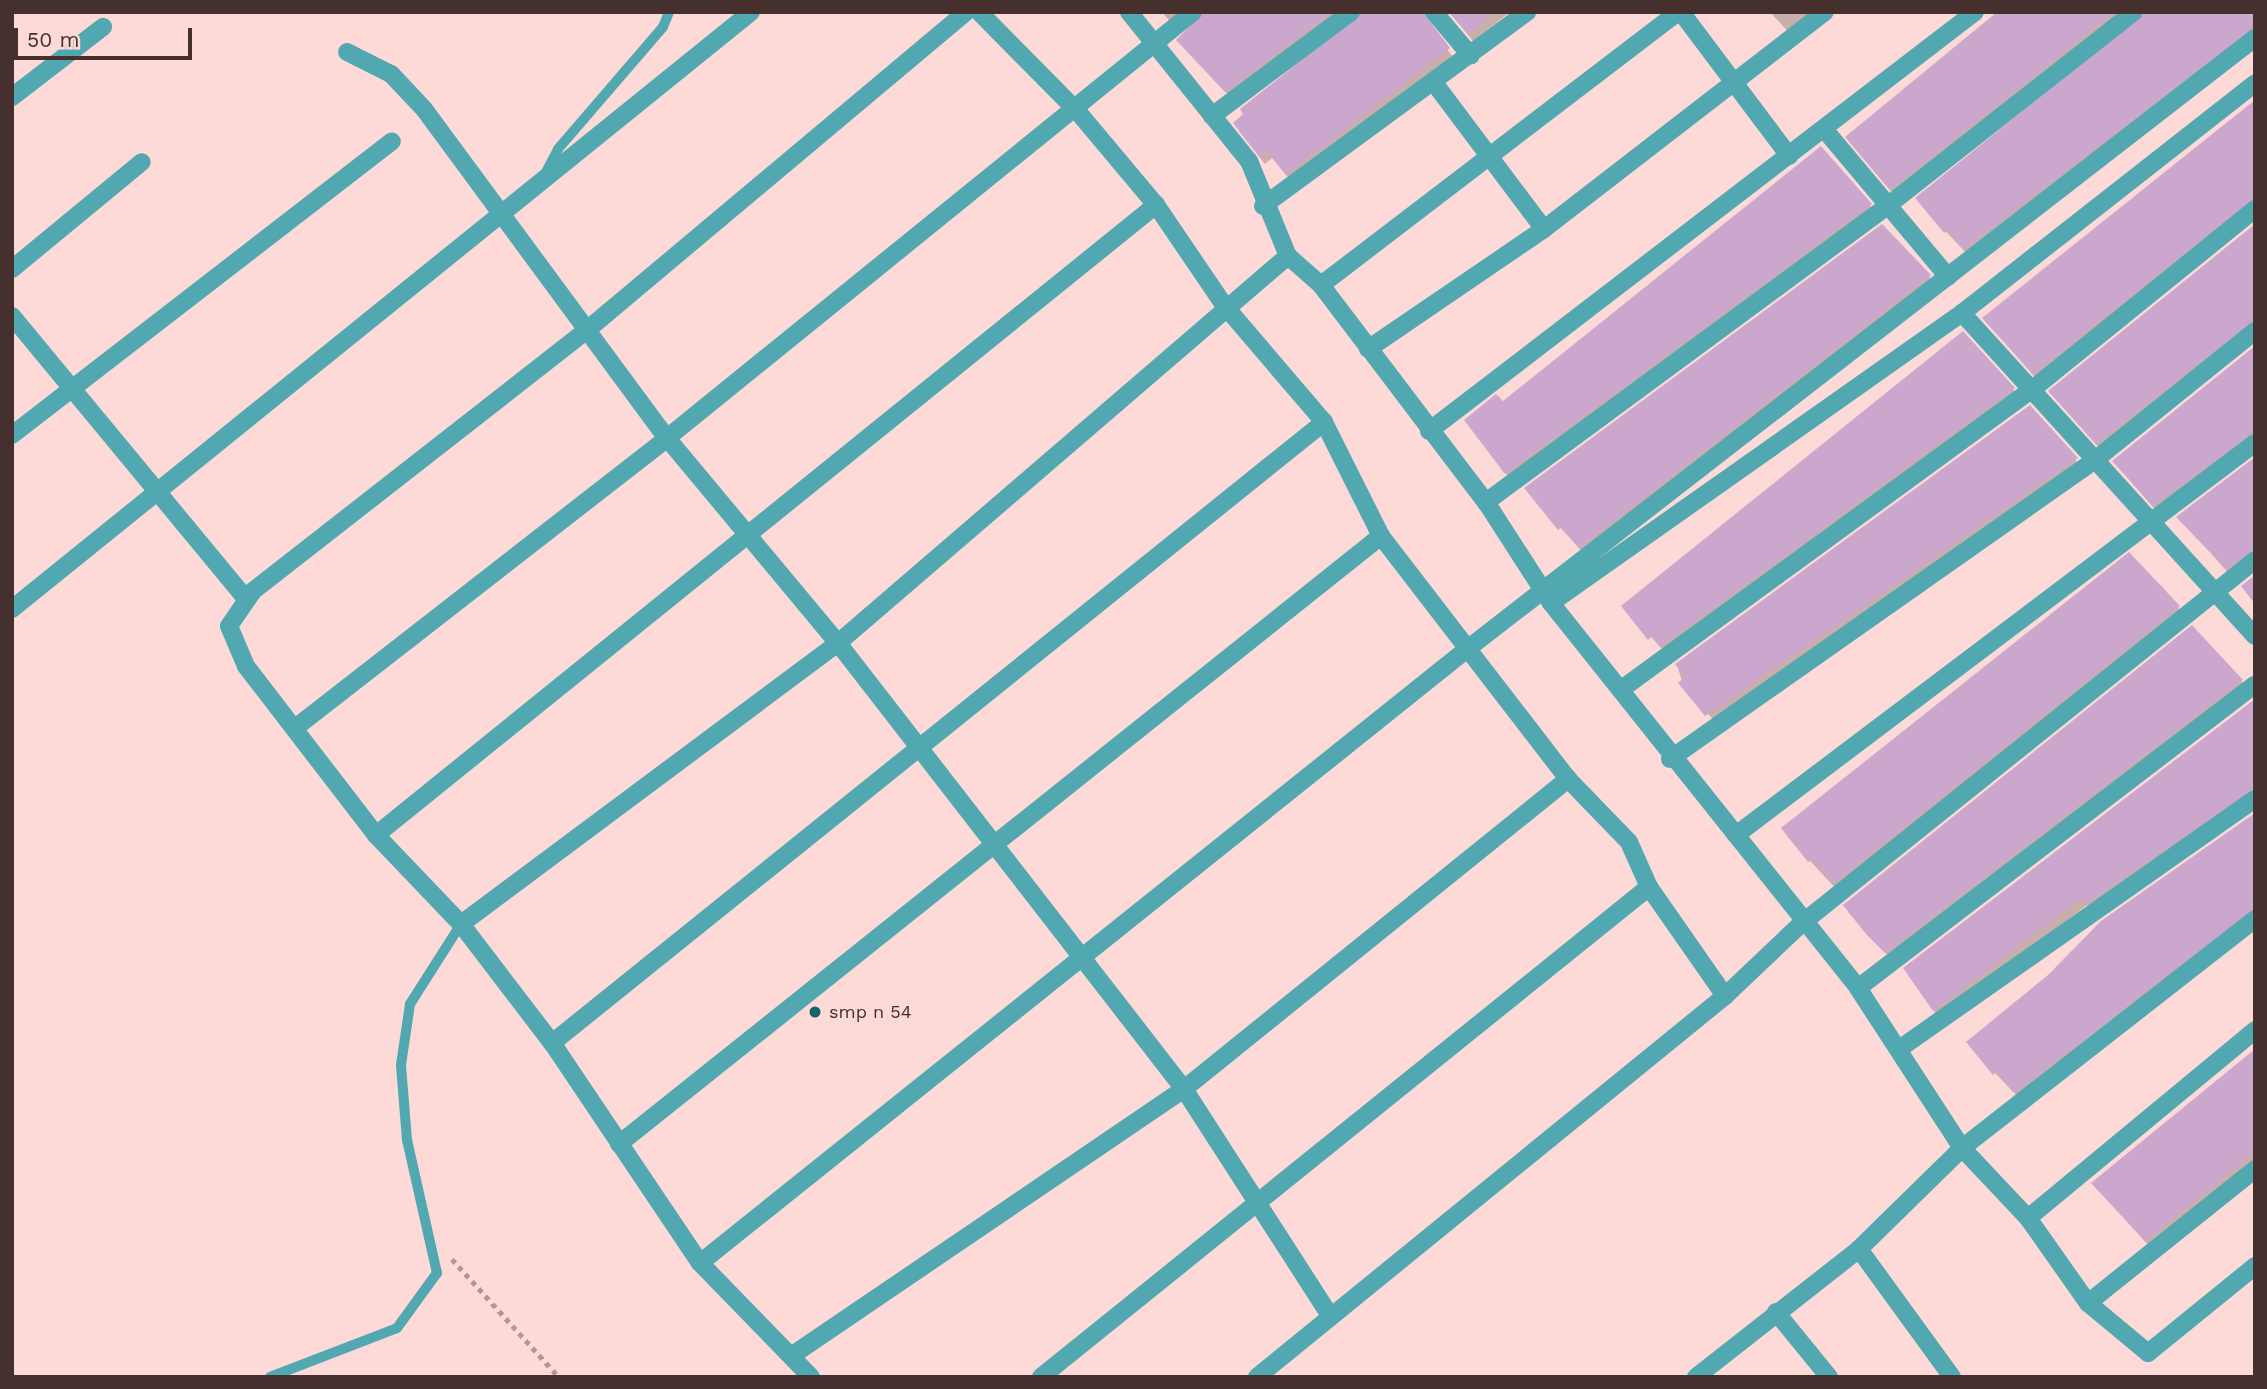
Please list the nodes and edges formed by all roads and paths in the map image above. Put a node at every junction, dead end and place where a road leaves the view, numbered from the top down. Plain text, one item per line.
1 (669, 12) edge
2 (751, 12) edge
3 (966, 12) edge
4 (979, 12) edge
5 (1129, 12) edge
6 (1193, 12) edge
7 (1351, 12) edge
8 (1434, 12) edge
9 (1527, 12) edge
10 (1679, 12) edge
11 (1825, 12) edge
12 (1975, 12) edge
13 (2134, 12) edge
14 (103, 27) dead end
15 (2255, 38) edge
16 (1154, 44) junction
17 (347, 52) dead end
18 (1471, 56) junction
19 (2255, 83) edge
20 (1434, 84) junction
21 (1734, 85) junction
22 (12, 97) edge
23 (1077, 111) junction
24 (1212, 116) junction
25 (1824, 129) junction
26 (392, 141) dead end
27 (1789, 156) junction
28 (1492, 158) junction
29 (142, 162) dead end
30 (537, 189) junction
31 (1156, 205) junction
32 (1263, 206) junction
33 (1885, 207) junction
34 (2255, 209) edge
35 (499, 218) junction
36 (1544, 229) junction
37 (1288, 256) junction
38 (12, 269) edge
39 (1948, 277) junction
40 (1321, 285) junction
41 (1224, 305) junction
42 (1962, 313) junction
43 (12, 316) edge
44 (587, 330) junction
45 (2255, 331) edge
46 (1368, 349) junction
47 (2034, 388) junction
48 (73, 390) junction
49 (1324, 422) junction
50 (1429, 431) junction
51 (12, 435) edge
52 (667, 438) junction
53 (2255, 443) edge
54 (2095, 460) junction
55 (158, 493) junction
56 (1486, 502) junction
57 (2154, 523) junction
58 (750, 534) junction
59 (1381, 536) junction
60 (2255, 560) edge
61 (2215, 591) junction
62 (1549, 597) junction
63 (246, 599) junction
64 (12, 609) edge
65 (2255, 636) edge
66 (838, 642) junction
67 (1466, 650) junction
68 (2255, 685) edge
69 (1623, 688) junction
70 (295, 728) junction
71 (918, 746) junction
72 (1670, 759) junction
73 (1568, 779) junction
74 (2255, 799) edge
75 (376, 835) junction
76 (1736, 835) junction
77 (996, 845) junction
78 (1649, 887) junction
79 (2255, 919) edge
80 (1801, 923) junction
81 (461, 924) junction
82 (1085, 960) junction
83 (1858, 988) junction
84 (1725, 996) junction
85 (2255, 1030) edge
86 (552, 1043) junction
87 (1902, 1047) junction
88 (1184, 1089) junction
89 (620, 1144) junction
90 (1962, 1148) junction
91 (2255, 1169) edge
92 (1260, 1201) junction
93 (2028, 1218) junction
94 (430, 1235) junction
95 (1859, 1249) junction
96 (700, 1263) junction
97 (2255, 1266) edge
98 (2088, 1303) junction
99 (1776, 1312) junction
100 (1329, 1314) junction
101 (794, 1354) junction
102 (1707, 1373) edge
103 (270, 1377) edge
104 (559, 1377) edge
105 (811, 1377) edge
106 (1041, 1377) edge
107 (1257, 1377) edge
108 (1829, 1377) edge
109 (1952, 1377) edge

1 - 30 lane
2 - 30 street
3 - 44 street
4 - 23 street
5 - 16 street
6 - 16 street
7 - 24 street
8 - 18 street
9 - 18 street
10 - 21 street
10 - 28 street
11 - 21 street
12 - 25 street
13 - 33 street
14 - 22 street
15 - 39 street
16 - 23 street
16 - 24 street
17 - 35 street
18 - 20 street
19 - 42 street
20 - 28 street
20 - 32 street
21 - 27 street
21 - 36 street
23 - 31 street
23 - 52 street
24 - 32 street
25 - 27 street
25 - 33 street
26 - 48 street
27 - 50 street
28 - 36 street
28 - 40 street
29 - 38 street
30 - 35 street
31 - 41 street
31 - 58 street
32 - 37 street
33 - 39 street
33 - 56 street
34 - 47 street
35 - 44 street
35 - 55 street
36 - 46 street
37 - 40 street
37 - 41 street
39 - 62 street
40 - 46 street
41 - 49 street
41 - 66 street
42 - 47 street
42 - 62 street
43 - 48 street
44 - 52 street
44 - 63 street
45 - 54 street
46 - 50 street
47 - 54 street
47 - 69 street
48 - 51 street
48 - 55 street
49 - 59 street
49 - 71 street
50 - 56 street
52 - 58 street
52 - 70 street
53 - 57 street
54 - 57 street
54 - 72 street
55 - 63 street
55 - 64 street
56 - 62 street
57 - 61 street
57 - 76 street
58 - 66 street
58 - 75 street
59 - 67 street
59 - 77 street
60 - 61 street
61 - 65 street
61 - 80 street
62 - 67 street
62 - 69 street
63 - 70 street
66 - 71 street
66 - 81 street
67 - 73 street
67 - 82 street
68 - 83 street
69 - 72 street
70 - 75 street
71 - 77 street
71 - 86 street
72 - 76 street
73 - 78 street
73 - 88 street
74 - 87 street
75 - 81 street
76 - 80 street
77 - 82 street
77 - 89 street
78 - 84 street
78 - 92 street
79 - 90 street
80 - 83 street
80 - 84 street
81 - 86 street
81 - 94 lane
82 - 88 street
82 - 96 street
83 - 87 street
84 - 100 street
85 - 93 street
86 - 89 street
87 - 90 street
88 - 92 street
88 - 101 street
89 - 96 street
90 - 93 street
90 - 95 street
91 - 98 street
92 - 100 street
92 - 106 street
93 - 98 street
94 - 103 lane
94 - 104 path
95 - 99 street
95 - 109 street
96 - 101 street
97 - 98 street
99 - 102 street
99 - 108 street
100 - 107 street
101 - 105 street

